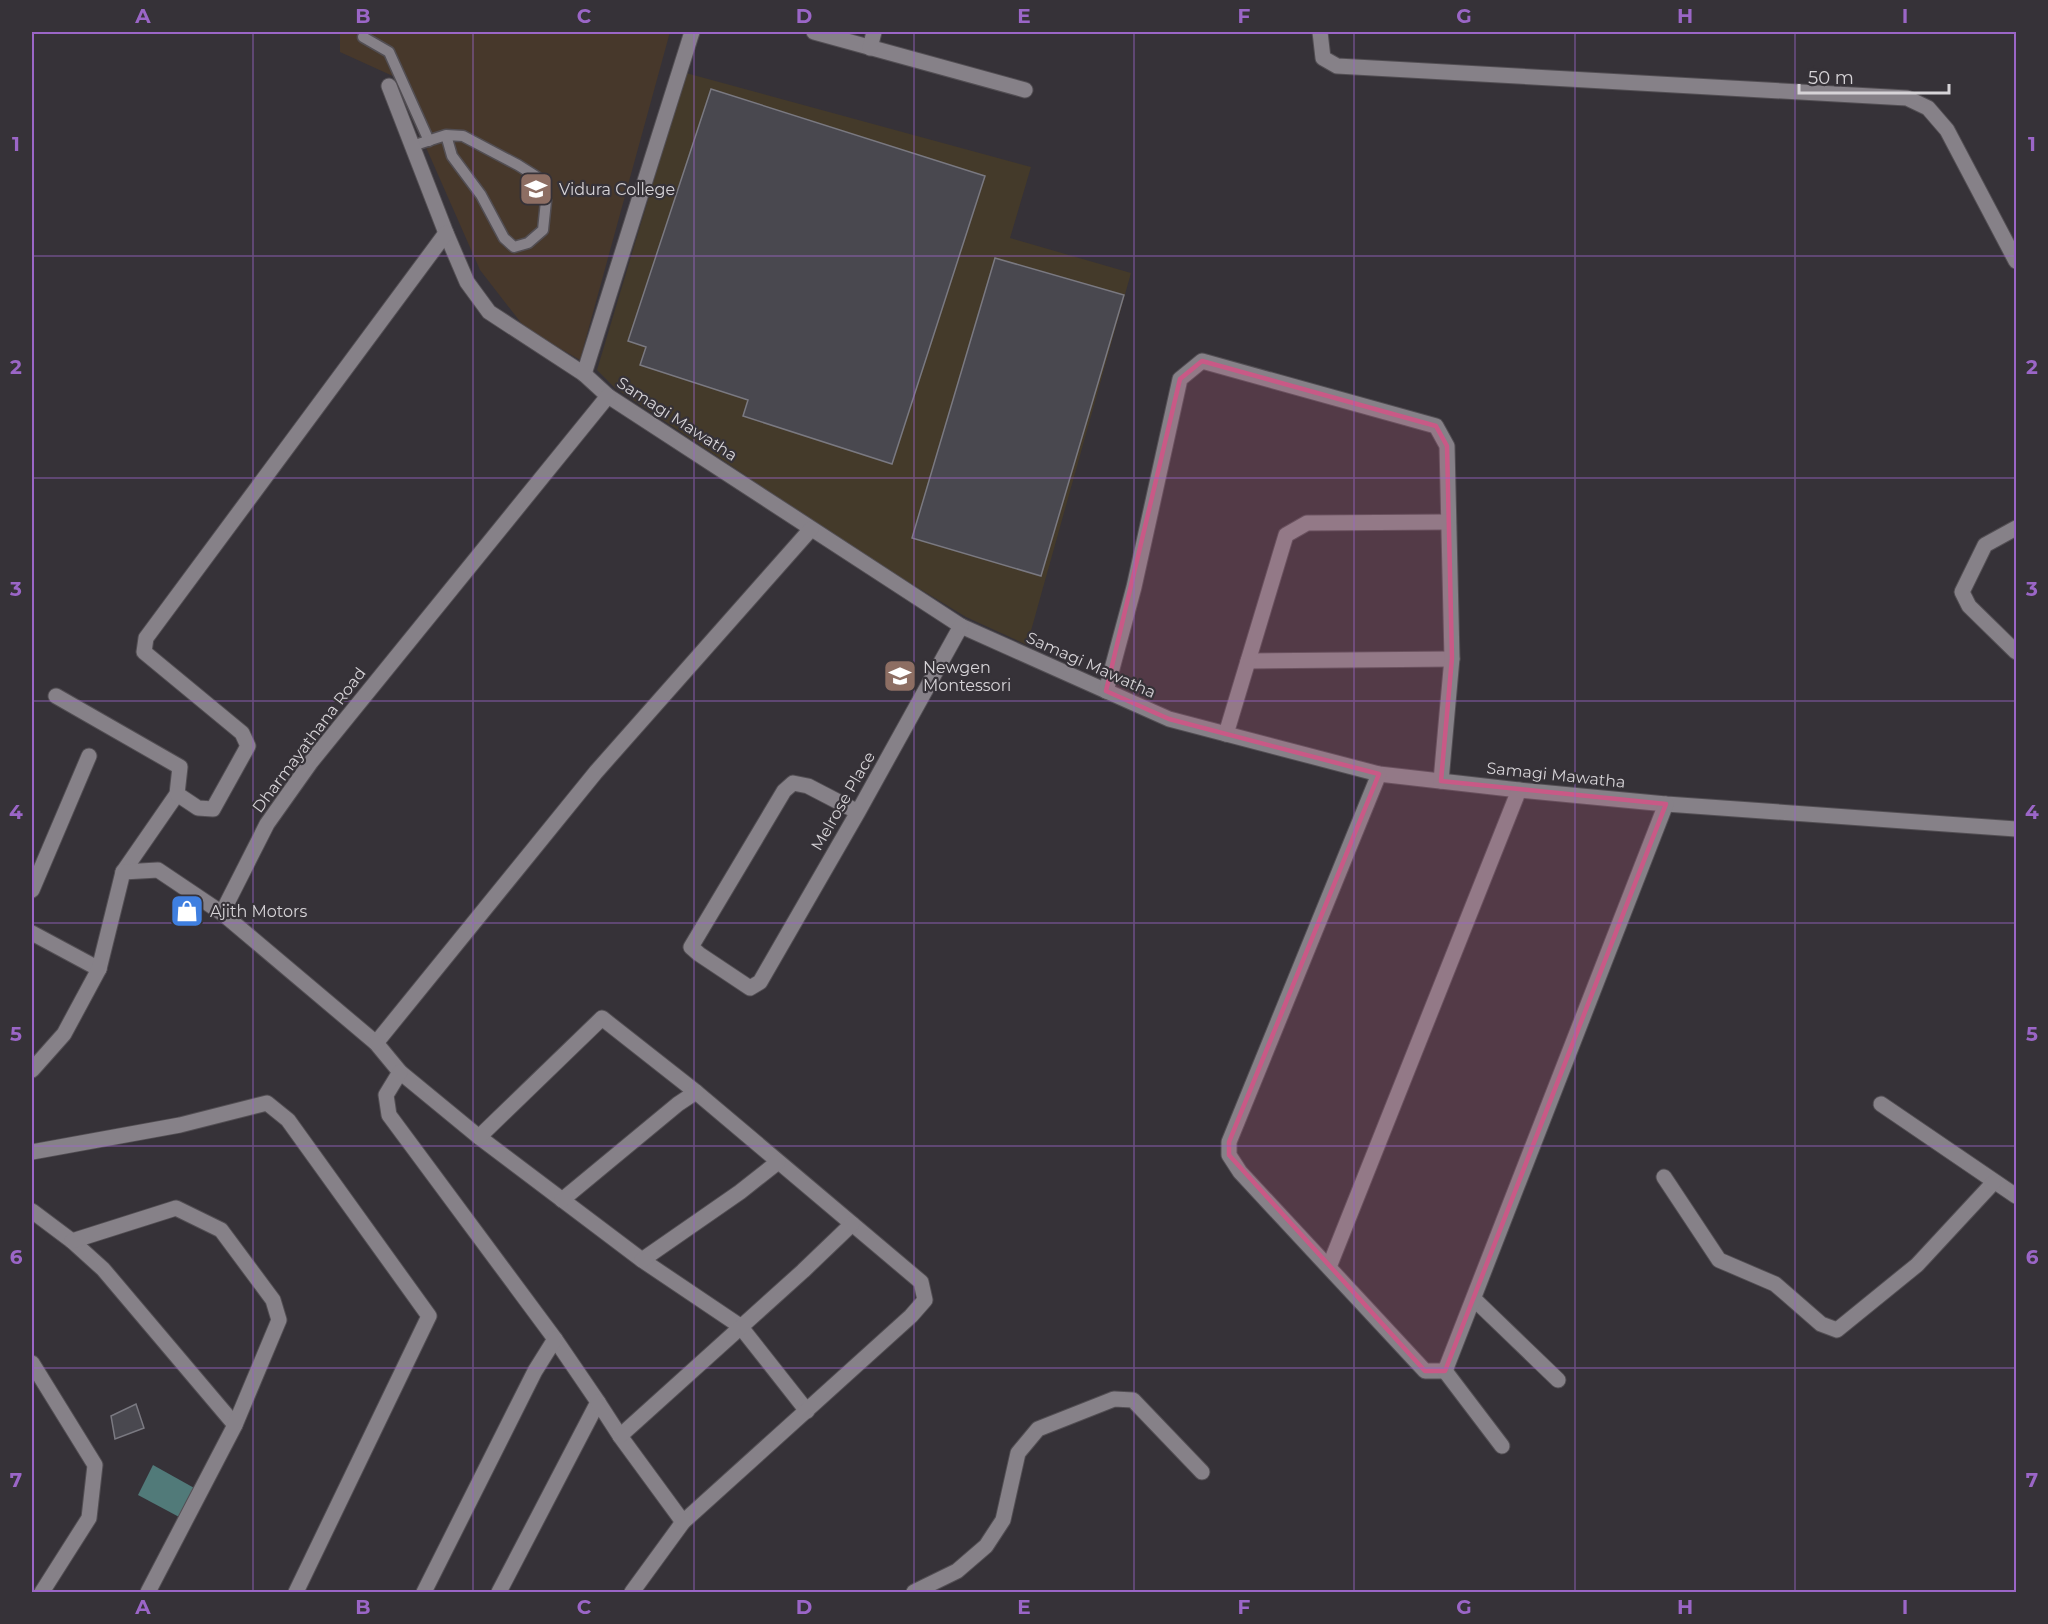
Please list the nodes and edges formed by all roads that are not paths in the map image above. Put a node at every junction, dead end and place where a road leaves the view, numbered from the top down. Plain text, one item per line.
1 (692, 32) edge
2 (814, 32) edge
3 (874, 32) edge
4 (1320, 32) edge
5 (363, 37) dead end
6 (870, 48) junction
7 (389, 86) dead end
8 (1025, 90) dead end
9 (447, 135) junction
10 (429, 141) junction
11 (412, 146) junction
12 (446, 233) junction
13 (2016, 261) edge
14 (584, 374) junction
15 (608, 396) junction
16 (1448, 522) junction
17 (2016, 528) edge
18 (812, 529) junction
19 (961, 626) junction
20 (2016, 652) edge
21 (1452, 659) junction
22 (1248, 661) junction
23 (1106, 691) junction
24 (56, 696) dead end
25 (1226, 734) junction
26 (89, 756) dead end
27 (1379, 774) junction
28 (1441, 781) junction
29 (1519, 790) junction
30 (177, 794) junction
31 (1666, 804) junction
32 (858, 812) junction
33 (2016, 829) edge
34 (123, 872) junction
35 (32, 890) edge
36 (222, 913) junction
37 (32, 933) edge
38 (99, 969) junction
39 (376, 1043) junction
40 (32, 1070) edge
41 (400, 1072) junction
42 (696, 1092) junction
43 (1881, 1104) dead end
44 (479, 1137) junction
45 (32, 1152) edge
46 (778, 1162) junction
47 (1664, 1177) dead end
48 (1994, 1182) junction
49 (2016, 1196) edge
50 (562, 1200) junction
51 (32, 1211) edge
52 (852, 1224) junction
53 (72, 1241) junction
54 (642, 1260) junction
55 (1329, 1267) junction
56 (1474, 1299) junction
57 (740, 1326) junction
58 (555, 1339) junction
59 (32, 1363) edge
60 (1445, 1371) junction
61 (1558, 1380) dead end
62 (598, 1402) junction
63 (807, 1411) junction
64 (235, 1425) junction
65 (620, 1436) junction
66 (1503, 1446) dead end
67 (1202, 1472) dead end
68 (683, 1522) junction
69 (42, 1593) edge
70 (148, 1593) edge
71 (296, 1593) edge
72 (424, 1593) edge
73 (499, 1593) edge
74 (632, 1593) edge
75 (914, 1593) edge

1 - 14 street
2 - 6 street
3 - 6 street
4 - 13 street
5 - 10 lane
6 - 8 street
7 - 11 street, Samagi Mawatha
9 - 9 lane
9 - 10 lane
10 - 11 lane
11 - 12 street, Samagi Mawatha
12 - 14 street, Samagi Mawatha
12 - 30 street
14 - 15 street, Samagi Mawatha
15 - 18 street, Samagi Mawatha
15 - 36 street, Dharmayathana Road
16 - 21 street
16 - 22 street
16 - 23 street
17 - 20 street
18 - 19 street, Samagi Mawatha
18 - 39 street
19 - 23 street, Samagi Mawatha
19 - 32 street, Melrose Place
21 - 22 street
21 - 28 street
22 - 25 street
23 - 25 street, Samagi Mawatha
24 - 30 street
25 - 27 street, Samagi Mawatha
26 - 35 street
27 - 28 street, Samagi Mawatha
27 - 55 street
28 - 29 street, Samagi Mawatha
29 - 31 street, Samagi Mawatha
29 - 55 street
30 - 34 street
31 - 33 street, Samagi Mawatha
31 - 56 street
32 - 32 street, Melrose Place
34 - 36 street
34 - 38 street
36 - 39 street
37 - 38 street
38 - 40 street
39 - 41 street
41 - 44 street
41 - 58 street
42 - 44 street
42 - 46 street
42 - 50 street
43 - 48 street
44 - 50 street
45 - 71 street
46 - 52 street
46 - 54 street
47 - 48 street
48 - 49 street
50 - 54 street
51 - 53 street
52 - 57 street
52 - 63 street
53 - 64 street
53 - 64 street
54 - 57 street
55 - 60 street
56 - 60 street
56 - 61 street
57 - 63 street
57 - 65 street
58 - 62 street
58 - 72 street
59 - 69 street
60 - 66 street
62 - 65 street
62 - 73 street
63 - 68 street
64 - 70 street
65 - 68 street
67 - 75 street
68 - 74 street

